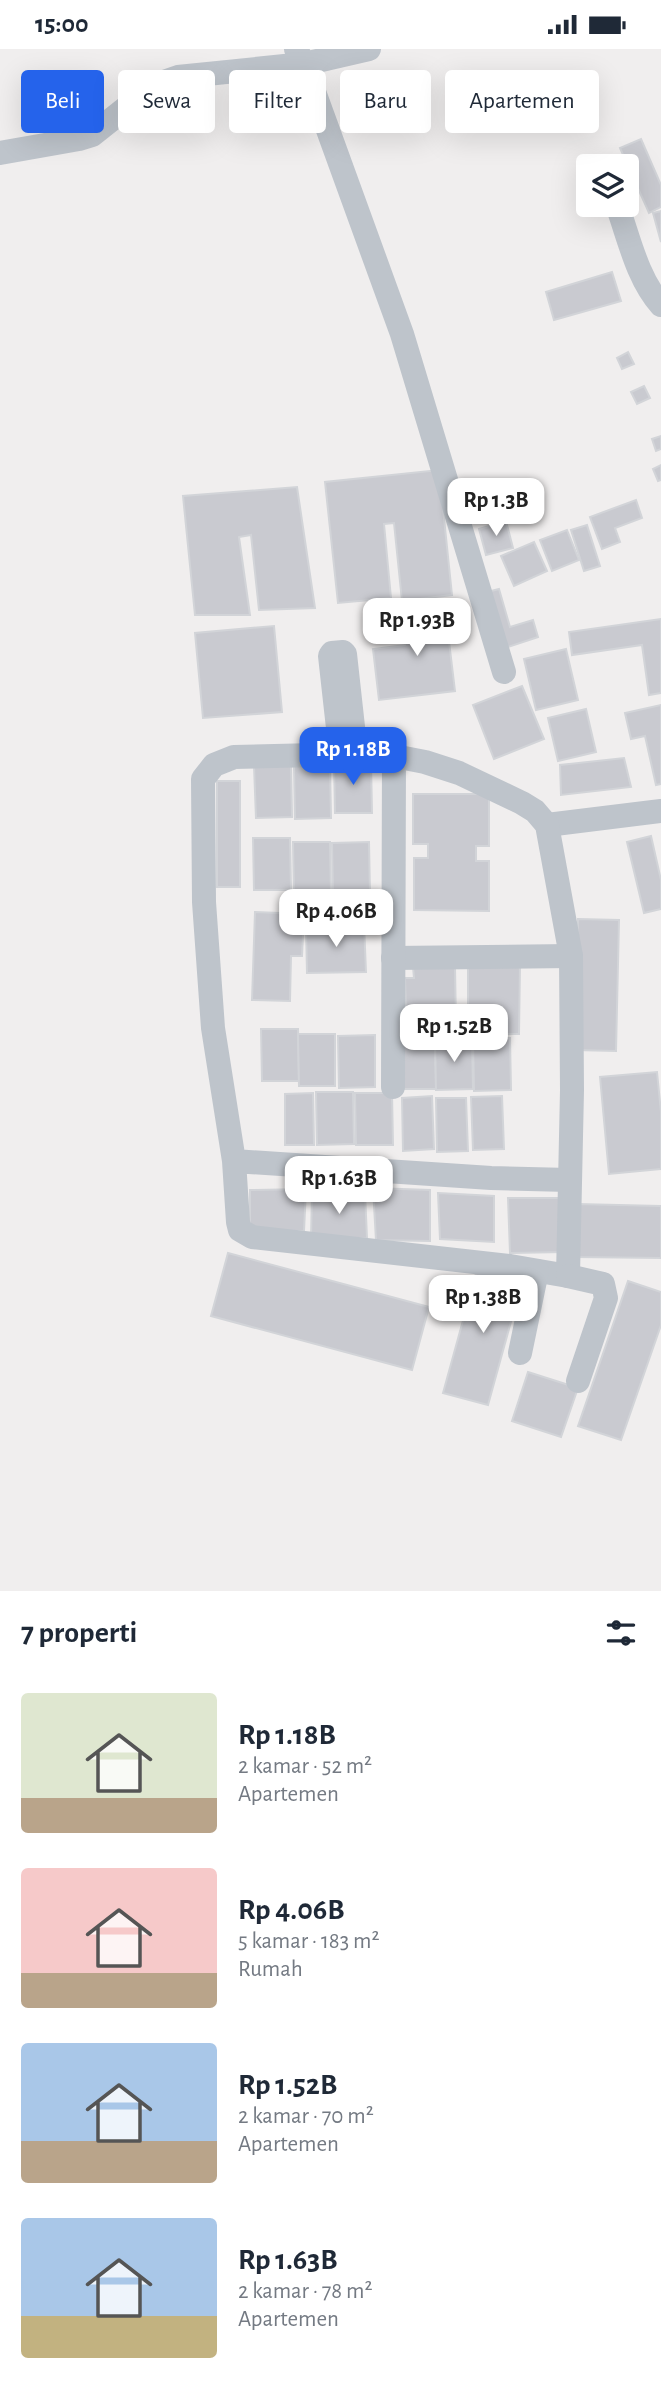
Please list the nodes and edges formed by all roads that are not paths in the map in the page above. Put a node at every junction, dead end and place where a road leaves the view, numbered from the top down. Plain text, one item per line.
1 (369, 49) edge
2 (300, 57) edge
3 (0, 153) edge
4 (621, 217) edge
5 (661, 305) edge
6 (504, 672) dead end
7 (394, 756) junction
8 (661, 811) edge
9 (547, 825) junction
10 (571, 956) junction
11 (393, 958) junction
12 (393, 1087) dead end
13 (234, 1161) junction
14 (569, 1180) junction
15 (537, 1271) junction
16 (568, 1276) junction
17 (520, 1353) dead end
18 (578, 1381) dead end

1 - 2 street
2 - 3 street
2 - 6 street
4 - 5 street
7 - 9 street
7 - 11 street
7 - 13 street
8 - 9 street
9 - 10 street
10 - 11 street
10 - 14 street
11 - 12 street
13 - 14 street
13 - 15 street
14 - 16 street
15 - 16 street
15 - 17 street
16 - 18 street

